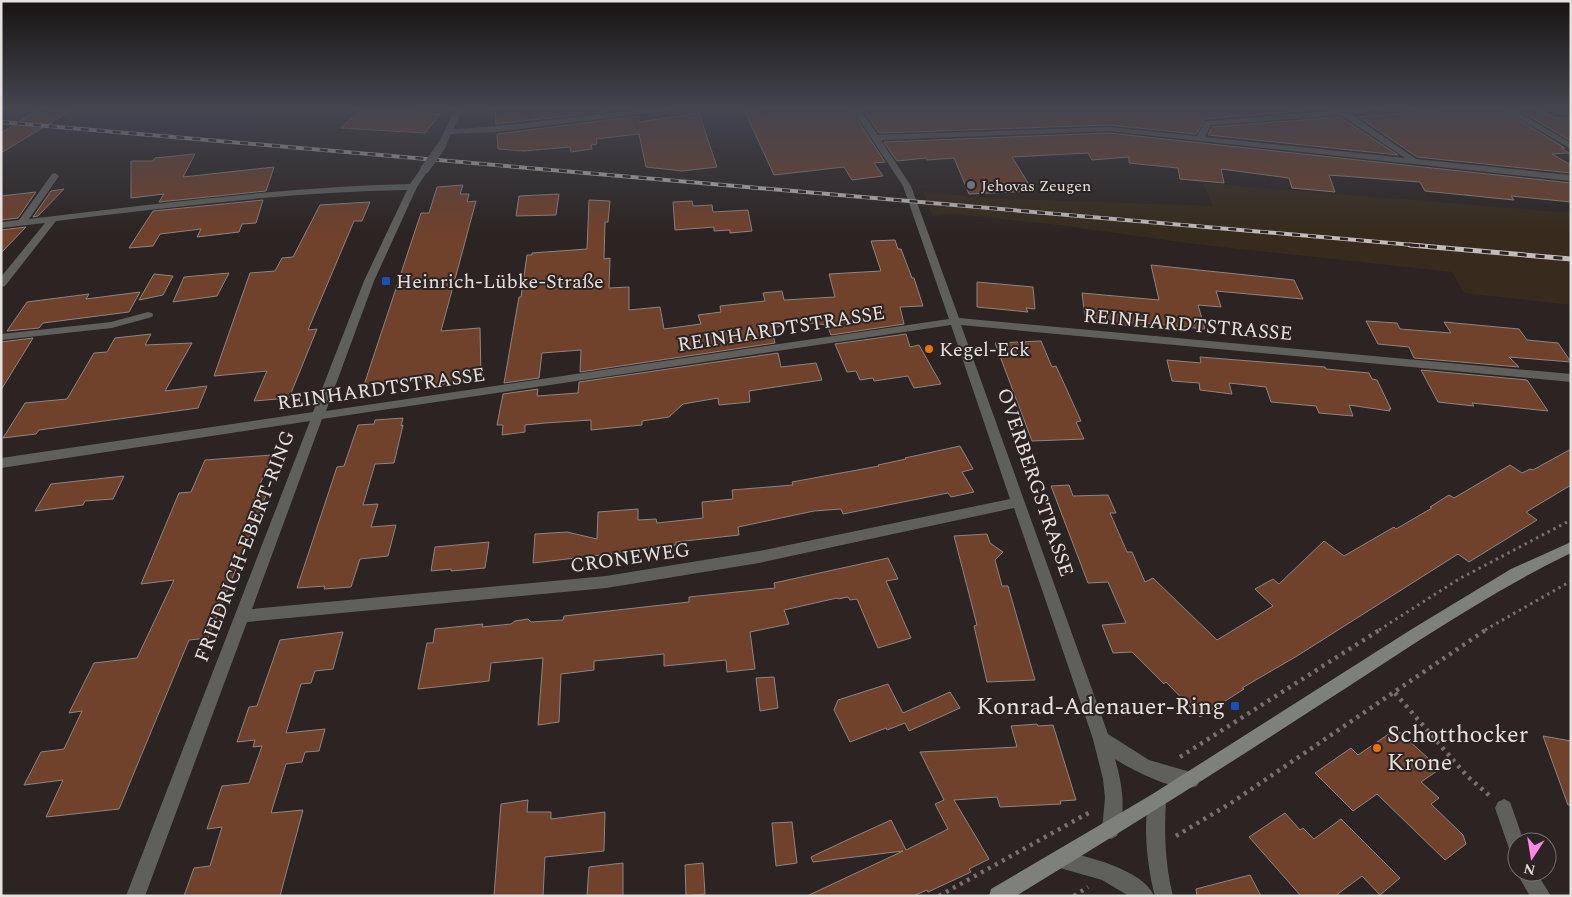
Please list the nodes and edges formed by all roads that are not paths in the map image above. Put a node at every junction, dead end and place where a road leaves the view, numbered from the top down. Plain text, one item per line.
1 (438, 151) edge
2 (884, 151) edge
3 (1320, 151) edge
4 (1399, 151) edge
5 (1414, 161) junction
6 (55, 176) dead end
7 (1571, 178) edge
8 (413, 187) junction
9 (53, 219) junction
10 (22, 222) junction
11 (1, 225) edge
12 (1, 284) edge
13 (148, 315) dead end
14 (956, 321) junction
15 (1, 337) edge
16 (1571, 378) edge
17 (316, 417) junction
18 (1, 463) edge
19 (1019, 502) junction
20 (1571, 547) edge
21 (242, 616) junction
22 (1101, 739) junction
23 (1191, 780) junction
24 (1157, 801) junction
25 (1504, 808) road end
26 (1110, 830) junction
27 (1512, 832) edge
28 (1059, 860) junction
29 (1532, 882) edge
30 (135, 896) edge
31 (998, 896) edge
32 (1145, 896) edge
33 (1164, 896) edge
34 (1542, 896) edge

1 - 8 street, FRIEDRICH-EBERT-RING, bridge
2 - 14 street, OVERBERGSTRASSE
3 - 5 street
4 - 5 street
5 - 7 street
6 - 10 street
8 - 9 street
8 - 17 street, FRIEDRICH-EBERT-RING
9 - 10 street
9 - 12 street
10 - 11 street
13 - 15 street
14 - 16 street, REINHARDTSTRASSE
14 - 17 street, REINHARDTSTRASSE
14 - 19 street, OVERBERGSTRASSE
17 - 18 street, REINHARDTSTRASSE
17 - 21 street, FRIEDRICH-EBERT-RING
19 - 21 street, CRONEWEG
19 - 22 street, OVERBERGSTRASSE
20 - 23 main road
21 - 30 street, FRIEDRICH-EBERT-RING
22 - 23 street
22 - 26 street, OVERBERGSTRASSE
23 - 24 main road
24 - 26 main road
24 - 33 street
25 - 27 street
26 - 28 main road
28 - 31 main road
28 - 32 street
29 - 34 street

